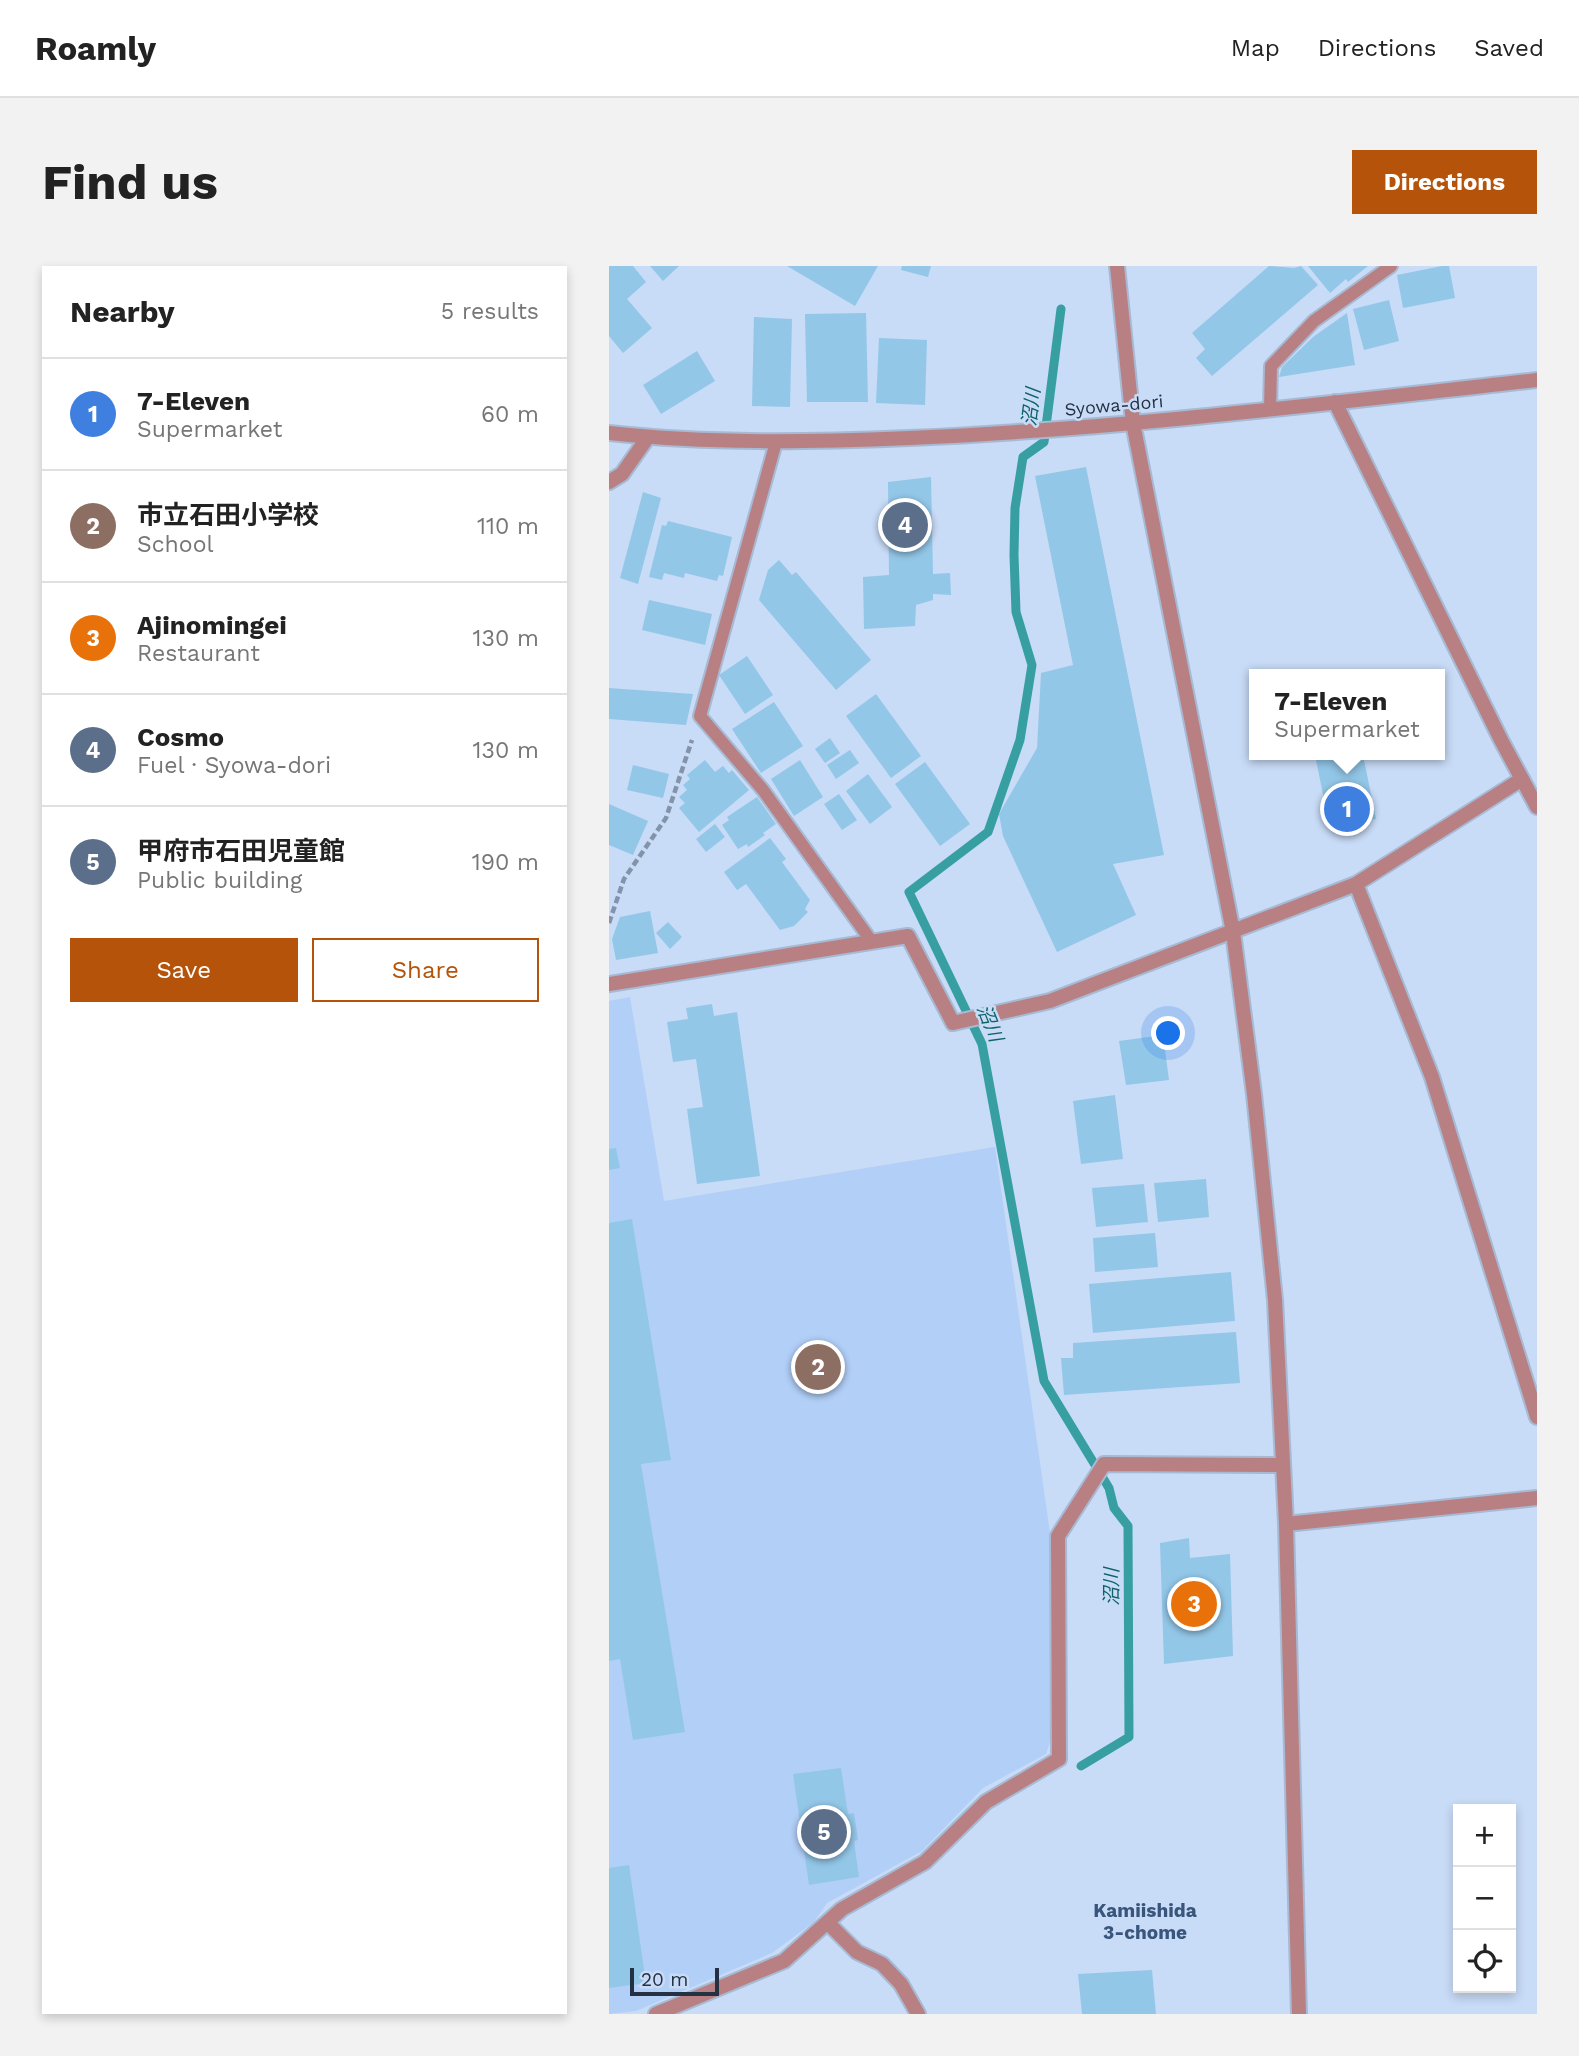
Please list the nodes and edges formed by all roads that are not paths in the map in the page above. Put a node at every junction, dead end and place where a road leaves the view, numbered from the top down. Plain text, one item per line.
1 (1117, 266) edge
2 (1391, 266) edge
3 (1537, 380) edge
4 (1335, 402) junction
5 (1270, 409) junction
6 (1133, 423) junction
7 (609, 433) edge
8 (648, 437) junction
9 (776, 442) junction
10 (609, 482) edge
11 (1522, 779) junction
12 (1537, 807) edge
13 (1356, 884) junction
14 (1233, 932) junction
15 (872, 942) junction
16 (609, 984) edge
17 (1537, 1417) edge
18 (1283, 1465) junction
19 (1537, 1498) edge
20 (1286, 1524) junction
21 (828, 1923) junction
22 (656, 2014) edge
23 (918, 2014) edge
24 (1299, 2014) edge

1 - 6 street
2 - 5 lane
3 - 4 street, Syowa-dori
4 - 5 street, Syowa-dori
4 - 11 street
5 - 6 street, Syowa-dori
6 - 9 street, Syowa-dori
6 - 14 street
7 - 8 street, Syowa-dori
8 - 9 street, Syowa-dori
8 - 10 street
9 - 15 lane
11 - 12 street
11 - 13 street
13 - 14 street
13 - 17 street
14 - 15 street
14 - 18 street
15 - 16 street
18 - 20 street
18 - 21 street
19 - 20 street
20 - 24 street
21 - 22 street
21 - 23 street

